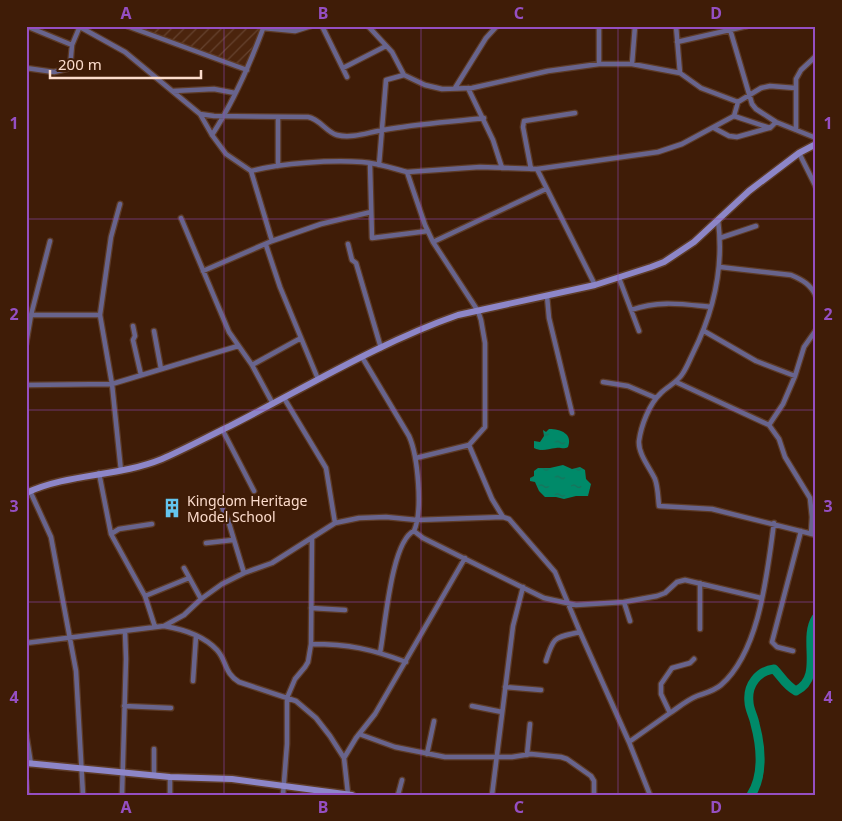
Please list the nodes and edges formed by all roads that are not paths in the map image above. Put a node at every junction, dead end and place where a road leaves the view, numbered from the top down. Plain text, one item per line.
1 (26, 26) edge
2 (127, 26) edge
3 (311, 26) edge
4 (322, 26) edge
5 (368, 26) edge
6 (497, 26) edge
7 (600, 26) edge
8 (635, 26) edge
9 (676, 26) edge
10 (747, 26) edge
11 (80, 27) edge
12 (264, 27) edge
13 (730, 28) edge
14 (677, 42) junction
15 (72, 45) junction
16 (386, 46) junction
17 (816, 56) edge
18 (599, 64) junction
19 (632, 64) junction
20 (26, 68) edge
21 (342, 68) junction
22 (247, 70) junction
23 (680, 73) junction
24 (404, 75) junction
25 (347, 77) dead end
26 (455, 88) junction
27 (468, 88) junction
28 (795, 88) junction
29 (173, 91) junction
30 (235, 93) junction
31 (750, 96) junction
32 (738, 102) junction
33 (575, 112) dead end
34 (200, 114) junction
35 (224, 116) junction
36 (734, 116) junction
37 (278, 117) junction
38 (484, 118) junction
39 (776, 122) junction
40 (714, 128) junction
41 (770, 128) junction
42 (383, 130) junction
43 (796, 130) junction
44 (212, 135) junction
45 (816, 138) edge
46 (816, 144) edge
47 (799, 153) junction
48 (370, 164) junction
49 (379, 165) junction
50 (278, 166) junction
51 (502, 168) junction
52 (531, 169) junction
53 (538, 169) junction
54 (251, 171) junction
55 (407, 172) junction
56 (816, 187) edge
57 (546, 189) junction
58 (120, 204) dead end
59 (371, 212) junction
60 (180, 218) dead end
61 (718, 220) junction
62 (756, 226) dead end
63 (428, 232) junction
64 (720, 238) junction
65 (50, 241) dead end
66 (272, 241) junction
67 (433, 242) junction
68 (348, 244) dead end
69 (266, 245) junction
70 (720, 268) junction
71 (203, 271) junction
72 (619, 278) junction
73 (595, 285) junction
74 (548, 296) junction
75 (816, 296) edge
76 (711, 307) junction
77 (631, 310) junction
78 (478, 311) junction
79 (31, 314) junction
80 (100, 315) junction
81 (133, 326) dead end
82 (816, 330) edge
83 (154, 331) dead end
84 (639, 331) dead end
85 (704, 331) junction
86 (301, 338) junction
87 (26, 344) edge
88 (238, 346) junction
89 (381, 348) junction
90 (362, 357) junction
91 (252, 365) junction
92 (161, 369) junction
93 (141, 376) junction
94 (795, 376) junction
95 (318, 379) junction
96 (603, 382) dead end
97 (676, 382) junction
98 (112, 384) junction
99 (26, 385) edge
100 (284, 398) junction
101 (656, 398) junction
102 (273, 404) junction
103 (572, 413) dead end
104 (769, 425) junction
105 (222, 429) junction
106 (469, 445) junction
107 (416, 458) junction
108 (121, 471) junction
109 (99, 473) junction
110 (254, 491) dead end
111 (28, 492) edge
112 (219, 501) dead end
113 (502, 517) junction
114 (417, 520) junction
115 (335, 523) junction
116 (774, 523) junction
117 (152, 524) dead end
118 (414, 531) junction
119 (801, 531) junction
120 (111, 534) junction
121 (814, 534) edge
122 (312, 538) junction
123 (233, 540) junction
124 (206, 542) dead end
125 (465, 558) junction
126 (184, 568) dead end
127 (244, 573) junction
128 (189, 578) junction
129 (700, 583) junction
130 (523, 587) junction
131 (145, 596) junction
132 (761, 598) junction
133 (201, 600) junction
134 (624, 602) junction
135 (568, 603) junction
136 (312, 608) junction
137 (345, 610) dead end
138 (630, 621) dead end
139 (164, 626) junction
140 (155, 627) junction
141 (700, 629) dead end
142 (125, 631) junction
143 (580, 632) junction
144 (70, 636) junction
145 (196, 636) junction
146 (26, 643) edge
147 (311, 644) junction
148 (793, 651) dead end
149 (380, 653) junction
150 (694, 659) dead end
151 (546, 661) dead end
152 (406, 662) junction
153 (193, 681) dead end
154 (506, 687) junction
155 (541, 690) dead end
156 (287, 698) junction
157 (124, 706) junction
158 (472, 706) dead end
159 (171, 708) dead end
160 (502, 712) junction
161 (670, 713) junction
162 (434, 721) dead end
163 (530, 724) dead end
164 (26, 733) edge
165 (359, 734) junction
166 (629, 742) junction
167 (154, 749) dead end
168 (427, 754) junction
169 (527, 755) junction
170 (496, 756) junction
171 (344, 758) junction
172 (29, 763) edge
173 (81, 768) junction
174 (122, 772) junction
175 (154, 775) junction
176 (170, 777) junction
177 (402, 780) dead end
178 (26, 781) edge
179 (282, 785) junction
180 (350, 794) edge
181 (27, 795) edge
182 (83, 795) edge
183 (122, 795) edge
184 (170, 795) edge
185 (283, 795) edge
186 (398, 795) edge
187 (492, 795) edge
188 (594, 795) edge
189 (650, 795) edge

1 - 15 street
2 - 22 street
3 - 12 street
4 - 21 street
5 - 16 street
6 - 26 street
7 - 18 street
8 - 19 street
9 - 14 street
10 - 13 street
11 - 15 street
11 - 29 street
12 - 22 street
13 - 14 street
13 - 31 street
14 - 23 street
15 - 20 street
16 - 21 street
16 - 24 street
17 - 28 street
18 - 19 street
18 - 27 street
19 - 23 street
21 - 25 street
22 - 30 street
23 - 32 street
24 - 26 street
24 - 42 street
26 - 27 street
27 - 38 street
28 - 31 street
28 - 43 street
29 - 30 street
29 - 34 street
30 - 35 street
31 - 32 street
31 - 39 street
32 - 36 street
33 - 52 street
34 - 35 street
34 - 44 street
35 - 37 street
35 - 44 street
36 - 40 street
36 - 41 street
37 - 42 street
37 - 50 street
38 - 42 street
38 - 51 street
39 - 41 street
39 - 43 street
40 - 41 street
40 - 53 street
42 - 49 street
43 - 45 street
44 - 54 street
46 - 47 street
47 - 56 street
47 - 61 street
48 - 49 street
48 - 50 street
48 - 59 street
49 - 55 street
50 - 54 street
51 - 52 street
51 - 55 street
52 - 53 street
53 - 57 street
54 - 66 street
55 - 63 street
57 - 67 street
57 - 73 street
58 - 80 street
59 - 63 street
59 - 66 street
60 - 71 street
61 - 64 street
61 - 72 street
62 - 64 street
63 - 67 street
64 - 70 street
65 - 79 street
66 - 69 street
67 - 78 street
68 - 89 street
69 - 71 street
69 - 86 street
70 - 75 street
70 - 76 street
71 - 88 street
72 - 73 street
72 - 77 street
73 - 74 street
74 - 78 street
74 - 103 street
76 - 77 street
76 - 85 street
77 - 84 street
78 - 89 street
78 - 106 street
79 - 80 street
79 - 87 street
80 - 98 street
81 - 93 street
82 - 94 street
83 - 92 street
85 - 94 street
85 - 97 street
86 - 91 street
86 - 95 street
88 - 91 street
88 - 92 street
89 - 90 street
90 - 95 street
90 - 107 street
91 - 102 street
92 - 93 street
93 - 98 street
94 - 104 street
95 - 100 street
96 - 101 street
97 - 101 street
97 - 104 street
98 - 99 street
98 - 108 street
100 - 102 street
100 - 115 street
101 - 116 street
102 - 105 street
104 - 121 street
105 - 108 street
105 - 110 street
106 - 107 street
106 - 113 street
107 - 114 street
108 - 109 street
109 - 111 street
109 - 120 street
111 - 144 street
112 - 123 street
113 - 114 street
113 - 135 street
114 - 115 street
114 - 118 street
115 - 122 street
116 - 119 street
116 - 132 street
117 - 120 street
118 - 125 street
118 - 149 street
119 - 121 street
119 - 148 street
120 - 131 street
122 - 127 street
122 - 136 street
123 - 124 street
123 - 127 street
125 - 130 street
125 - 152 street
126 - 128 street
127 - 133 street
128 - 131 street
128 - 133 street
129 - 132 street
129 - 134 street
129 - 141 street
130 - 135 street
130 - 154 street
131 - 140 street
132 - 161 street
133 - 139 street
134 - 135 street
134 - 138 street
135 - 143 street
136 - 137 street
136 - 147 street
139 - 140 street
139 - 145 street
140 - 142 street
142 - 144 street
142 - 157 street
143 - 151 street
143 - 166 street
144 - 146 street
144 - 173 street
145 - 153 street
145 - 156 street
147 - 149 street
147 - 156 street
149 - 152 street
150 - 161 street
152 - 165 street
154 - 155 street
154 - 160 street
156 - 171 street
156 - 179 street
157 - 159 street
157 - 174 street
158 - 160 street
160 - 170 street
161 - 166 street
162 - 168 street
163 - 169 street
164 - 172 street
165 - 168 street
165 - 171 street
166 - 189 street
167 - 175 street
168 - 170 street
169 - 170 street
169 - 188 street
170 - 187 street
171 - 180 street
172 - 173 street
173 - 174 street
173 - 182 street
174 - 175 street
174 - 183 street
175 - 176 street
176 - 179 street
176 - 184 street
177 - 186 street
178 - 181 street
179 - 180 street
179 - 185 street

